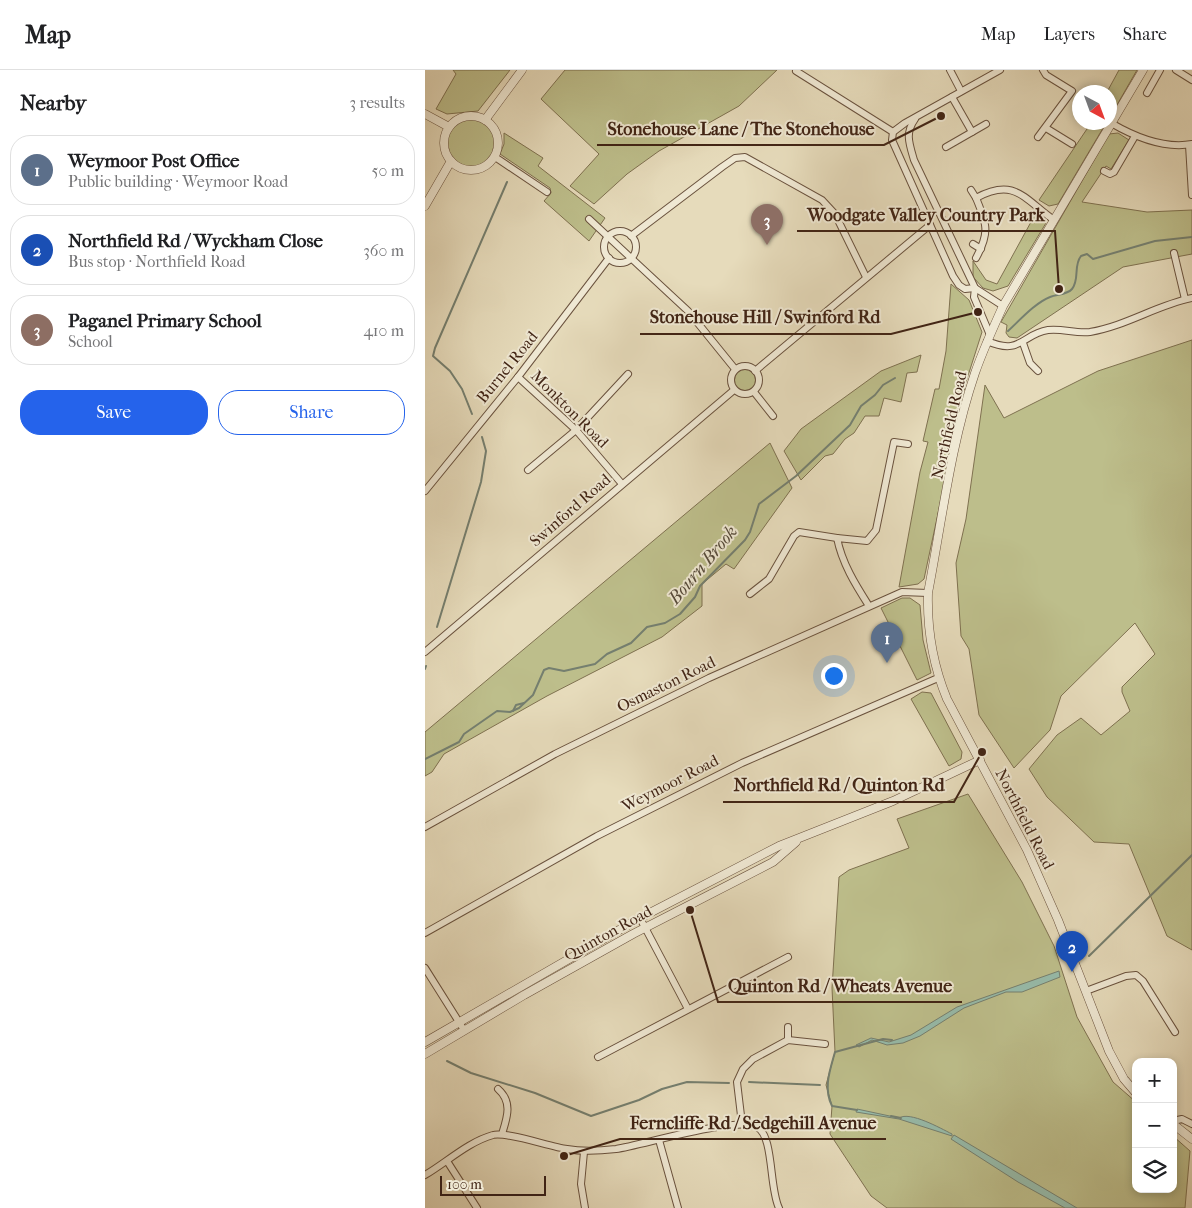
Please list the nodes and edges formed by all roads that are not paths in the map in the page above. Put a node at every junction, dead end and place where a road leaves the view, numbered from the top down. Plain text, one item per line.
1 (522, 70) edge
2 (950, 70) edge
3 (1000, 70) edge
4 (1043, 70) edge
5 (1143, 70) edge
6 (1160, 70) edge
7 (1176, 70) edge
8 (796, 71) edge
9 (1192, 80) edge
10 (1072, 89) edge
11 (961, 91) junction
12 (1072, 91) edge
13 (1147, 93) dead end
14 (951, 97) junction
15 (1117, 113) edge
16 (425, 114) edge
17 (915, 117) junction
18 (485, 120) junction
19 (986, 124) dead end
20 (1117, 126) edge
21 (449, 127) junction
22 (1047, 128) junction
23 (1107, 130) edge
24 (893, 132) junction
25 (972, 132) junction
26 (1135, 136) junction
27 (1038, 137) dead end
28 (1072, 144) dead end
29 (1191, 145) edge
30 (946, 147) dead end
31 (495, 157) junction
32 (451, 161) junction
33 (1104, 171) dead end
34 (971, 190) dead end
35 (547, 192) dead end
36 (1192, 195) edge
37 (976, 198) junction
38 (425, 206) edge
39 (589, 219) dead end
40 (1054, 220) junction
41 (930, 225) junction
42 (608, 236) junction
43 (631, 236) junction
44 (973, 244) dead end
45 (981, 249) junction
46 (1174, 253) dead end
47 (631, 257) junction
48 (609, 258) junction
49 (975, 258) dead end
50 (866, 277) junction
51 (975, 288) junction
52 (1189, 299) edge
53 (1003, 306) junction
54 (988, 338) junction
55 (1023, 343) junction
56 (735, 369) junction
57 (755, 370) junction
58 (1038, 371) dead end
59 (628, 374) dead end
60 (518, 377) junction
61 (734, 390) junction
62 (754, 392) junction
63 (773, 416) dead end
64 (576, 430) junction
65 (908, 444) dead end
66 (528, 470) dead end
67 (622, 484) junction
68 (425, 491) edge
69 (837, 538) junction
70 (928, 593) junction
71 (750, 594) dead end
72 (869, 606) junction
73 (425, 652) edge
74 (939, 678) junction
75 (980, 760) junction
76 (425, 827) edge
77 (803, 836) junction
78 (640, 918) junction
79 (645, 928) junction
80 (425, 933) edge
81 (788, 957) dead end
82 (425, 968) edge
83 (1086, 991) junction
84 (688, 1009) junction
85 (458, 1022) junction
86 (788, 1027) dead end
87 (464, 1030) junction
88 (1175, 1032) dead end
89 (789, 1040) junction
90 (425, 1042) edge
91 (825, 1044) dead end
92 (425, 1054) edge
93 (599, 1057) dead end
94 (1132, 1088) edge
95 (503, 1091) dead end
96 (1177, 1121) edge
97 (741, 1124) junction
98 (1192, 1124) edge
99 (1177, 1126) edge
100 (502, 1134) junction
101 (1192, 1139) edge
102 (659, 1140) junction
103 (584, 1152) junction
104 (447, 1161) junction
105 (425, 1175) edge
106 (477, 1208) edge
107 (585, 1208) edge
108 (678, 1208) edge
109 (779, 1208) edge

1 - 18 street
2 - 11 street
3 - 11 street
4 - 10 street
5 - 15 street, Northfield Road
6 - 13 street
7 - 9 street
8 - 24 street
11 - 14 street
12 - 22 street
14 - 17 street
14 - 25 street
16 - 21 street
17 - 24 street
17 - 51 street
18 - 21 street
18 - 31 street
19 - 25 street
20 - 26 street
21 - 32 street
22 - 27 street
22 - 28 street
23 - 40 street, Northfield Road
24 - 41 street
25 - 30 street
26 - 29 street
26 - 33 street
29 - 36 street
31 - 32 street
31 - 35 street
32 - 38 street
34 - 37 street
37 - 40 street
37 - 45 street
39 - 42 street
40 - 53 street, Northfield Road
41 - 50 street
41 - 51 street
42 - 43 street
42 - 47 street
42 - 48 street
43 - 47 street
43 - 50 street
44 - 45 street
45 - 49 street
46 - 52 street
47 - 48 street
47 - 56 street
48 - 60 street, Burnel Road
50 - 57 street
51 - 53 street
51 - 54 street
52 - 55 street
53 - 54 street, Northfield Road
54 - 55 street
54 - 70 street, Northfield Road
55 - 58 street
56 - 57 street
56 - 61 street
57 - 62 street
59 - 64 street
60 - 64 street, Monkton Road
60 - 68 street, Burnel Road
61 - 62 street
61 - 67 street, Swinford Road
62 - 63 street
64 - 66 street
64 - 67 street, Monkton Road
65 - 69 street
67 - 73 street, Swinford Road
69 - 71 street
69 - 72 street
70 - 72 street, Osmaston Road
70 - 74 street, Northfield Road
72 - 76 street, Osmaston Road
74 - 75 street, Northfield Road
74 - 80 street, Weymoor Road
75 - 77 street, Quinton Road
75 - 83 street, Northfield Road
77 - 78 street, Quinton Road
77 - 79 street, Quinton Road
78 - 79 street
78 - 85 street, Quinton Road
79 - 84 street
79 - 87 street, Quinton Road
81 - 84 street
82 - 85 street
83 - 88 street
83 - 94 street, Northfield Road
84 - 93 street
85 - 87 street
85 - 90 street, Quinton Road
86 - 89 street
87 - 92 street, Quinton Road
89 - 91 street
89 - 97 street
95 - 100 street
96 - 98 street
97 - 102 street
97 - 109 street
99 - 101 street
100 - 103 street
100 - 104 street
102 - 103 street
102 - 108 street
103 - 107 street
104 - 105 street
104 - 106 street

